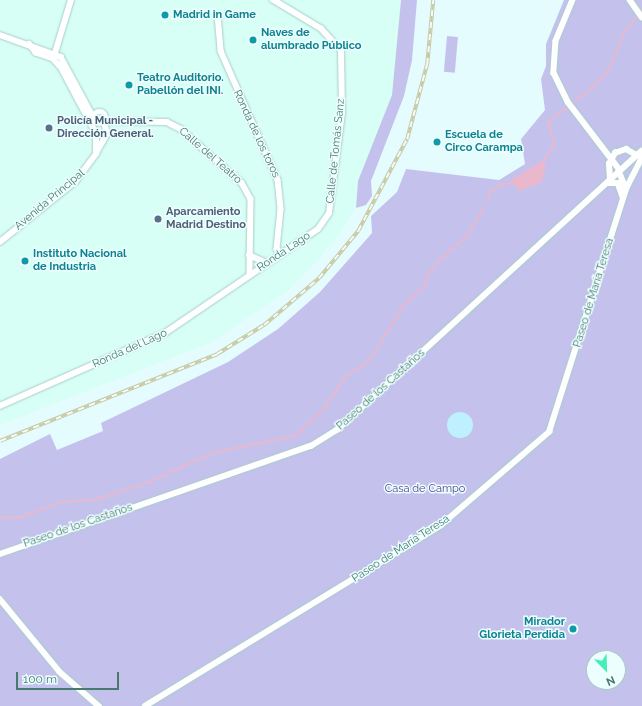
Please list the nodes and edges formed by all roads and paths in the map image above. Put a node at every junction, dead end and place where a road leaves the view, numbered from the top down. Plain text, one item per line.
1 (71, 0) edge
2 (273, 0) edge
3 (573, 0) edge
4 (624, 0) edge
5 (633, 5) edge
6 (218, 15) dead end
7 (642, 17) edge
8 (0, 35) edge
9 (29, 44) junction
10 (55, 53) junction
11 (88, 106) junction
12 (99, 112) junction
13 (94, 118) junction
14 (105, 122) junction
15 (642, 150) edge
16 (96, 154) junction
17 (612, 156) junction
18 (640, 158) edge
19 (620, 170) junction
20 (608, 181) junction
21 (626, 188) junction
22 (623, 198) junction
23 (318, 229) joint
24 (0, 242) edge
25 (281, 254) junction
26 (249, 255) junction
27 (267, 263) junction
28 (250, 275) junction
29 (0, 406) edge
30 (0, 554) edge
31 (0, 599) edge
32 (99, 706) edge
33 (145, 706) edge

1 - 10 street
2 - 23 street, Calle de Tomás Sanz
3 - 17 street
4 - 5 street
5 - 7 street
6 - 25 street, Ronda de los toros
8 - 9 street
9 - 10 street
9 - 16 street
10 - 11 street
11 - 12 street
11 - 13 street
12 - 13 street
12 - 14 street
13 - 14 street
14 - 16 street, Avenida Principal
14 - 26 street, Calle del Teatro
15 - 18 street
16 - 24 street, Avenida Principal
17 - 18 street
17 - 19 street
17 - 20 street
18 - 19 street, Paseo de los Castaños
18 - 21 street, Paseo de María Teresa
19 - 20 street, Paseo de los Castaños
19 - 21 street
20 - 22 street
20 - 30 street, Paseo de los Castaños
21 - 22 street, Paseo de María Teresa
22 - 33 street, Paseo de María Teresa
23 - 25 street, Ronda Lago
25 - 27 street, Ronda Lago
26 - 27 street
26 - 28 street, Calle del Teatro
27 - 28 street, Ronda Lago
28 - 29 street, Ronda del Lago
31 - 32 street

